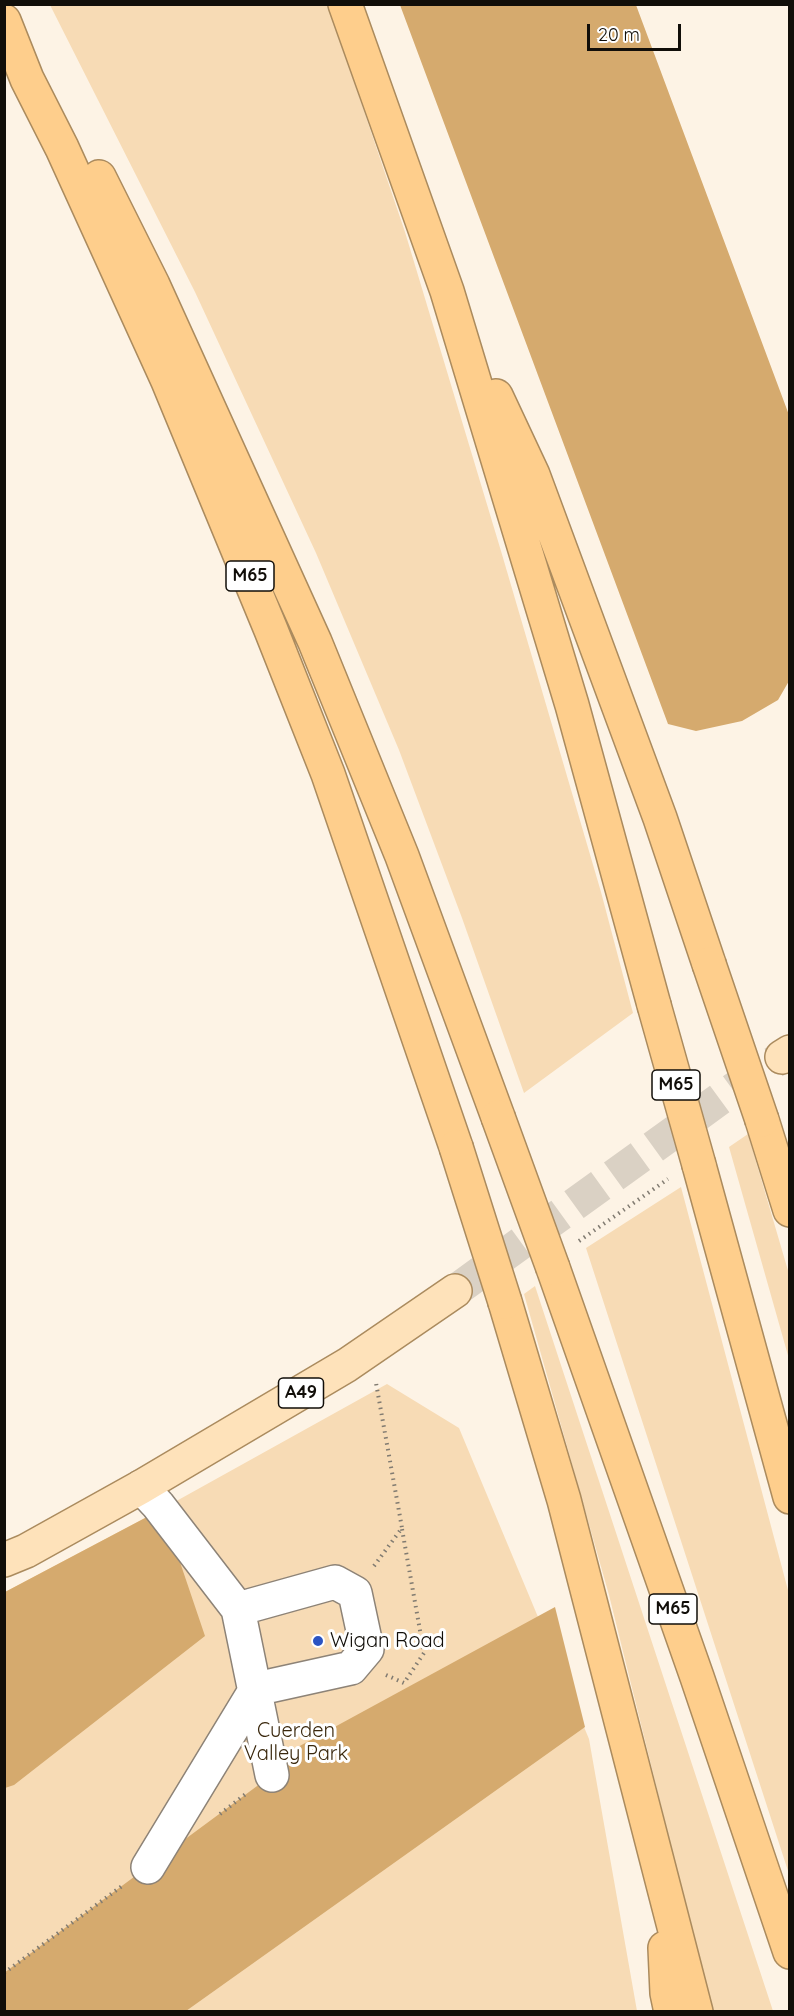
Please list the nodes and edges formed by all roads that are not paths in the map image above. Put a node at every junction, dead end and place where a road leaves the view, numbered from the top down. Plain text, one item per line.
1 (345, 4) edge
2 (4, 13) edge
3 (4, 21) edge
4 (447, 291) junction
5 (789, 1210) edge
6 (455, 1291) tunnel mouth
7 (141, 1487) junction
8 (789, 1497) edge
9 (4, 1560) edge
10 (238, 1609) junction
11 (256, 1689) junction
12 (272, 1775) dead end
13 (148, 1867) dead end
14 (661, 1876) junction
15 (789, 1952) edge
16 (671, 2012) edge
17 (696, 2012) edge

1 - 4 highway, M65
2 - 15 highway, M65, bridge
3 - 14 highway, M65, bridge
4 - 5 highway, bridge
4 - 8 highway, M65, bridge
6 - 7 main road, A49
7 - 9 main road, A49
7 - 10 lane
10 - 11 lane
10 - 11 lane
11 - 12 lane
11 - 13 lane
14 - 16 highway
14 - 17 highway

